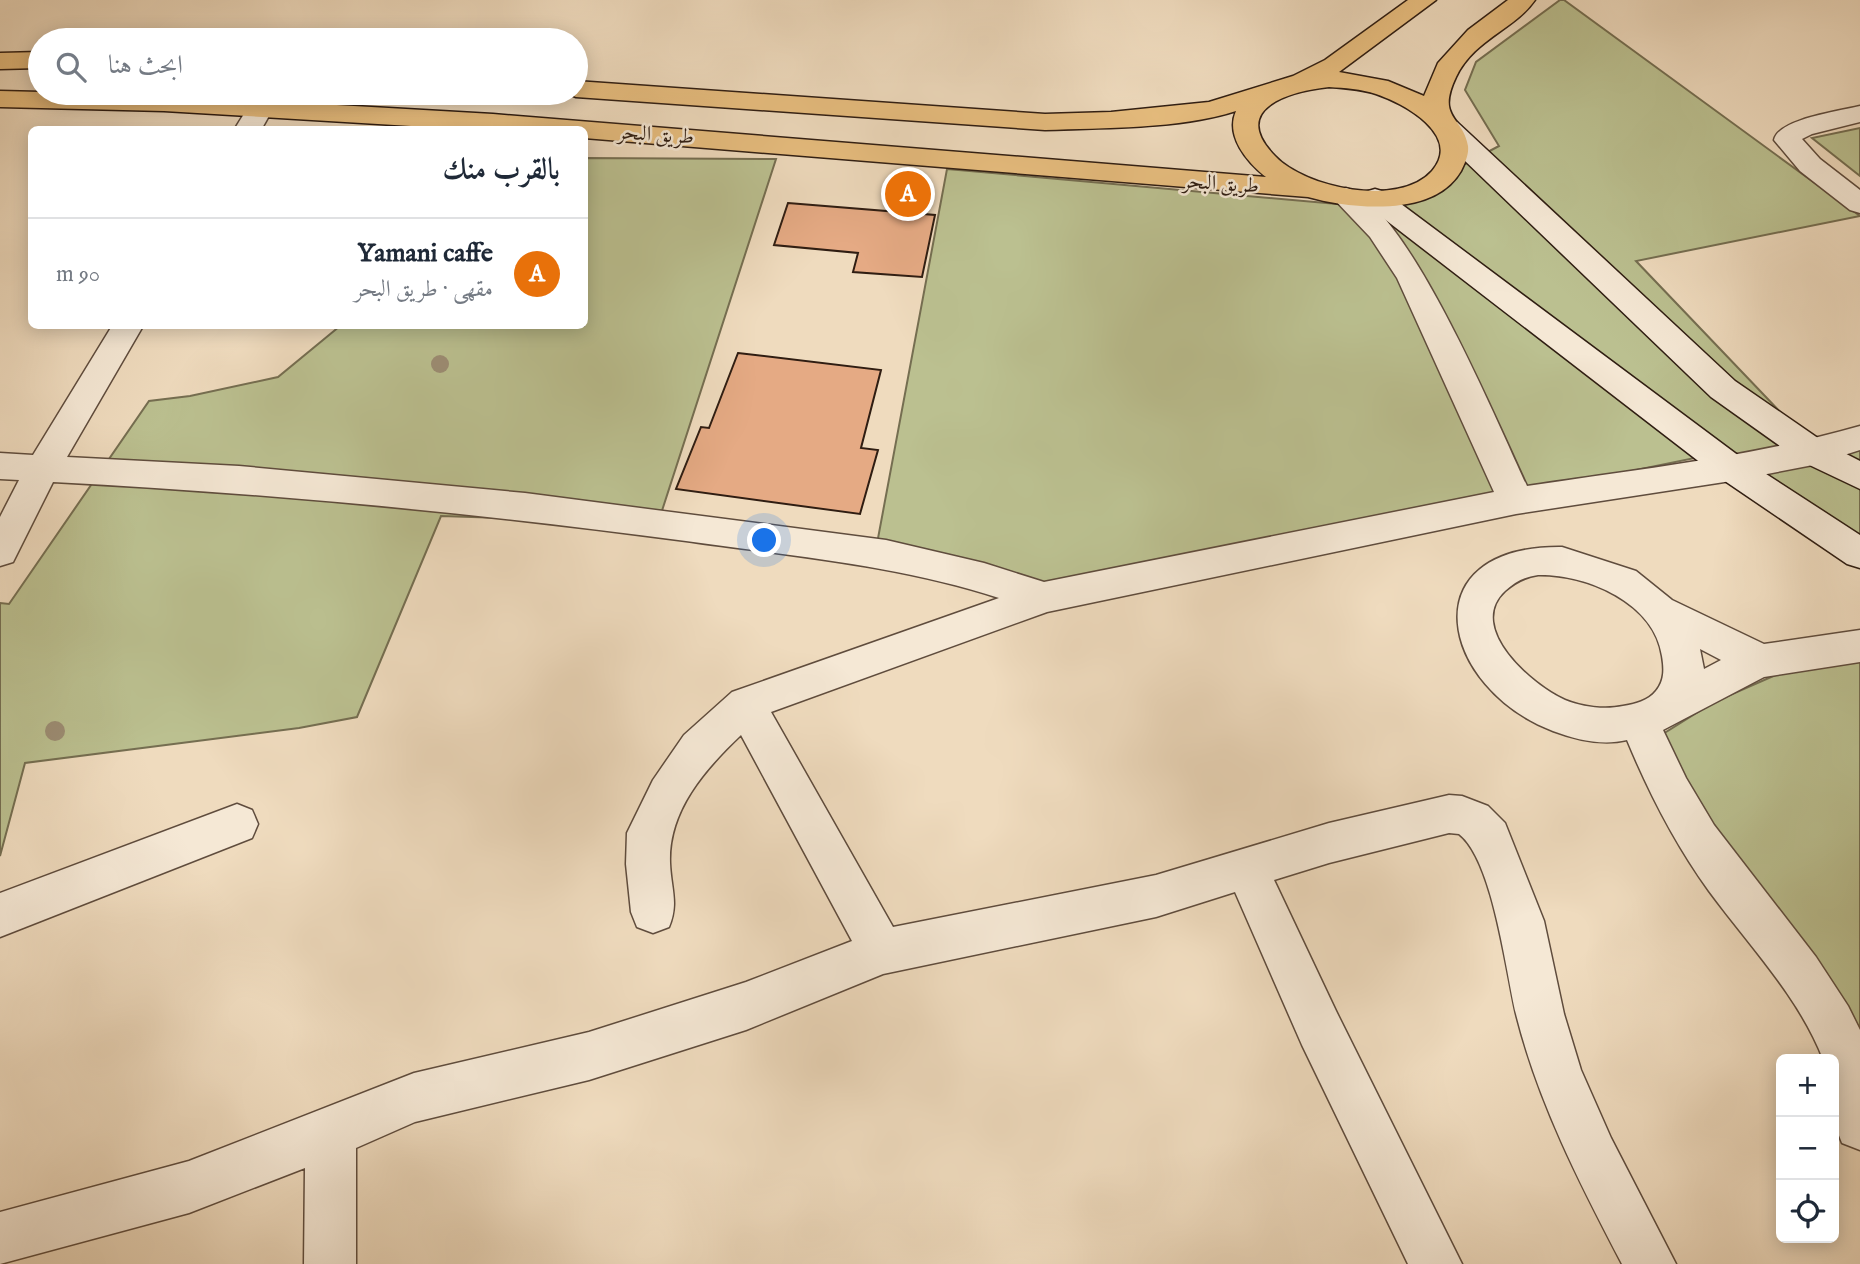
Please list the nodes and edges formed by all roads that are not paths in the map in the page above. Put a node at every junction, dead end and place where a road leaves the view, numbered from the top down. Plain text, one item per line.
1 (1424, 0) edge
2 (1523, 0) edge
3 (28, 60) edge
4 (0, 61) edge
5 (1300, 81) junction
6 (588, 90) edge
7 (1274, 90) junction
8 (0, 99) edge
9 (28, 101) edge
10 (80, 105) edge
11 (1860, 114) edge
12 (254, 118) edge
13 (1442, 122) junction
14 (549, 126) edge
15 (588, 129) edge
16 (1311, 189) junction
17 (1361, 198) junction
18 (1860, 204) edge
19 (125, 329) edge
20 (1860, 438) edge
21 (1813, 452) junction
22 (0, 466) edge
23 (43, 468) junction
24 (1731, 468) junction
25 (1860, 477) edge
26 (1516, 501) junction
27 (0, 552) edge
28 (1860, 554) edge
29 (1044, 597) junction
30 (1660, 611) junction
31 (1860, 646) edge
32 (1761, 661) junction
33 (746, 704) junction
34 (1654, 716) junction
35 (237, 824) dead end
36 (1246, 868) junction
37 (653, 912) dead end
38 (0, 915) edge
39 (881, 952) junction
40 (1860, 1125) edge
41 (331, 1133) junction
42 (0, 1238) edge
43 (330, 1264) edge
44 (1436, 1264) edge
45 (1650, 1264) edge

1 - 5 highway
2 - 13 highway
3 - 4 highway
5 - 7 highway
5 - 13 highway
6 - 7 highway, طريق البحر
7 - 16 highway
8 - 9 highway, طريق البحر
10 - 12 highway, طريق البحر
11 - 18 street
12 - 14 highway, طريق البحر
13 - 17 highway
13 - 21 street
15 - 16 highway, طريق البحر
16 - 17 highway
17 - 24 street
17 - 26 street
19 - 23 street
20 - 21 street
21 - 24 street
21 - 25 street
22 - 23 street
23 - 27 street
23 - 29 street
24 - 26 street
24 - 28 street
26 - 29 street
29 - 33 street
30 - 32 street
30 - 34 street
30 - 34 street
31 - 32 street
32 - 34 street
33 - 37 street
33 - 39 street
34 - 40 street
35 - 38 street
36 - 39 street
36 - 44 street
36 - 45 street
39 - 41 street
41 - 42 street
41 - 43 street

